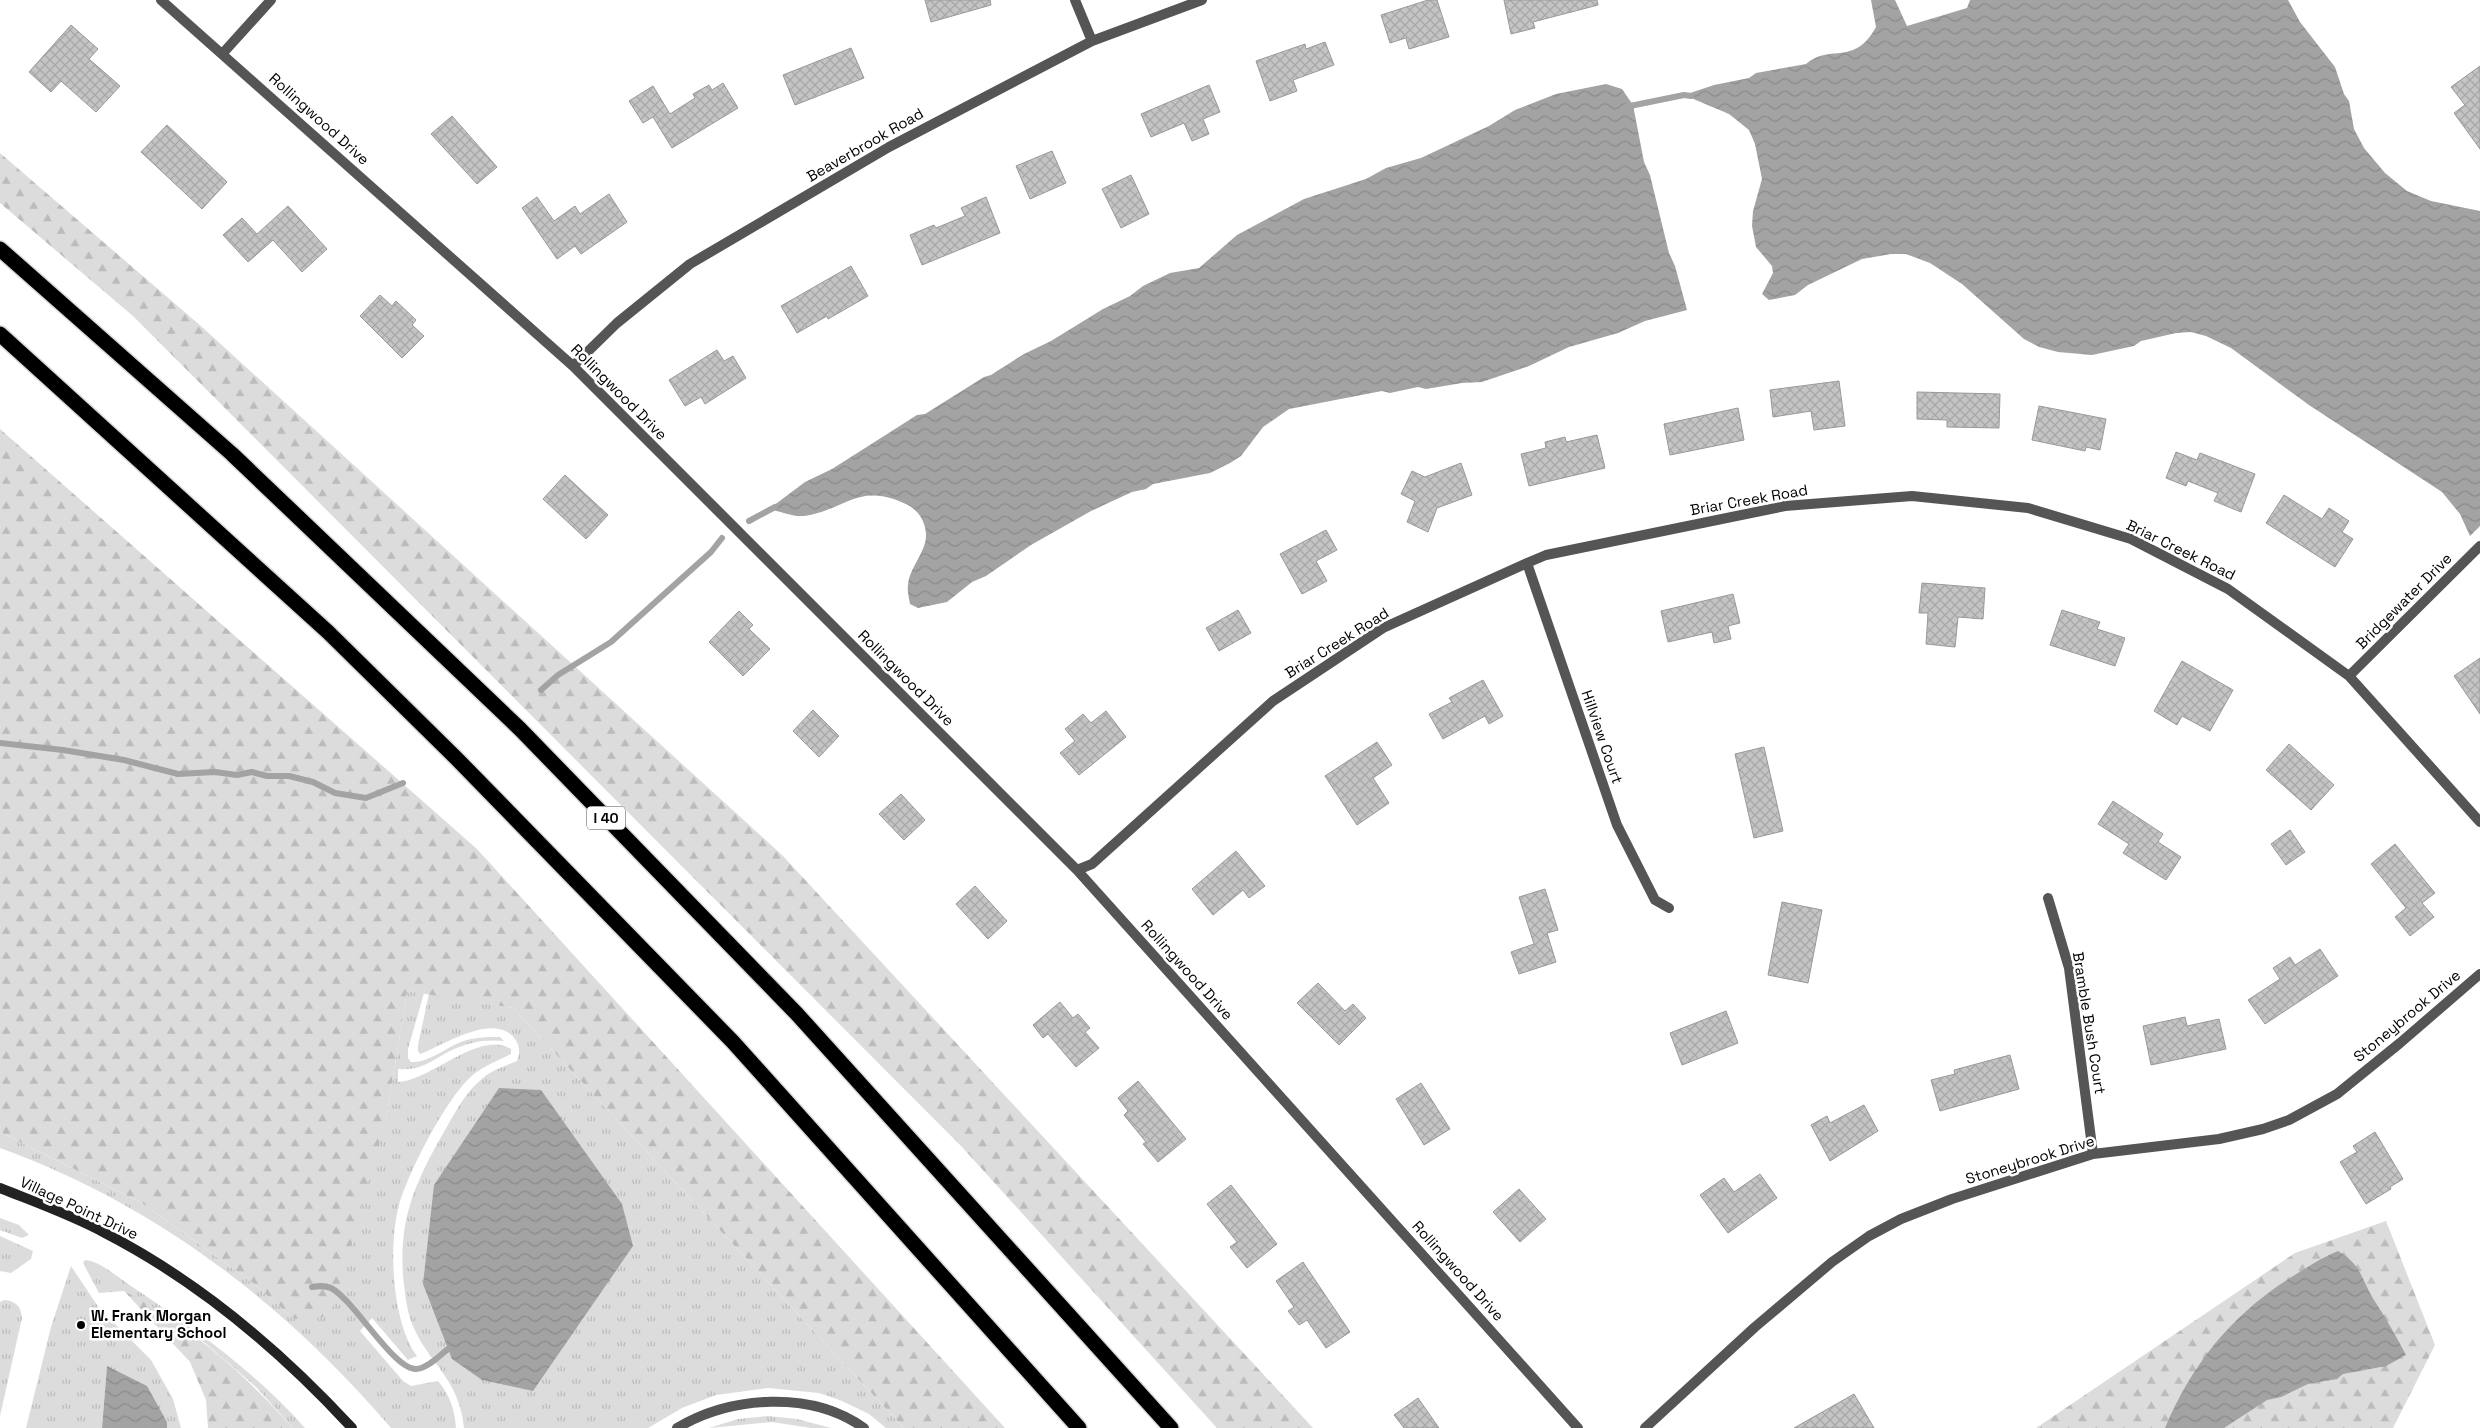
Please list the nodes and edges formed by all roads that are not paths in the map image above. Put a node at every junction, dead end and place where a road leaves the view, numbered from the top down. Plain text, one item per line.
1 (161, 0) edge
2 (271, 0) edge
3 (1075, 0) edge
4 (1202, 0) edge
5 (1092, 41) junction
6 (223, 53) junction
7 (0, 249) edge
8 (0, 334) edge
9 (574, 366) junction
10 (2480, 546) edge
11 (1527, 563) junction
12 (2349, 676) junction
13 (2480, 822) edge
14 (1077, 870) junction
15 (2048, 898) dead end
16 (1669, 908) dead end
17 (2480, 974) edge
18 (2093, 1154) junction
19 (0, 1188) edge
20 (352, 1428) edge
21 (677, 1428) edge
22 (864, 1428) edge
23 (1079, 1428) edge
24 (1171, 1428) edge
25 (1578, 1428) edge
26 (1645, 1428) edge

1 - 6 street, Rollingwood Drive
2 - 6 street
3 - 5 street
4 - 5 street, Beaverbrook Road
5 - 9 street, Beaverbrook Road
6 - 9 street, Rollingwood Drive
7 - 24 highway, I 40
8 - 23 highway
9 - 14 street, Rollingwood Drive
10 - 12 street, Bridgewater Drive
11 - 12 street, Briar Creek Road
11 - 14 street, Briar Creek Road
11 - 16 street, Hillview Court
12 - 13 street, Briar Creek Road
14 - 25 street, Rollingwood Drive
15 - 18 street, Bramble Bush Court
17 - 18 street, Stoneybrook Drive
18 - 26 street, Stoneybrook Drive
19 - 20 street, Village Point Drive
21 - 22 street

